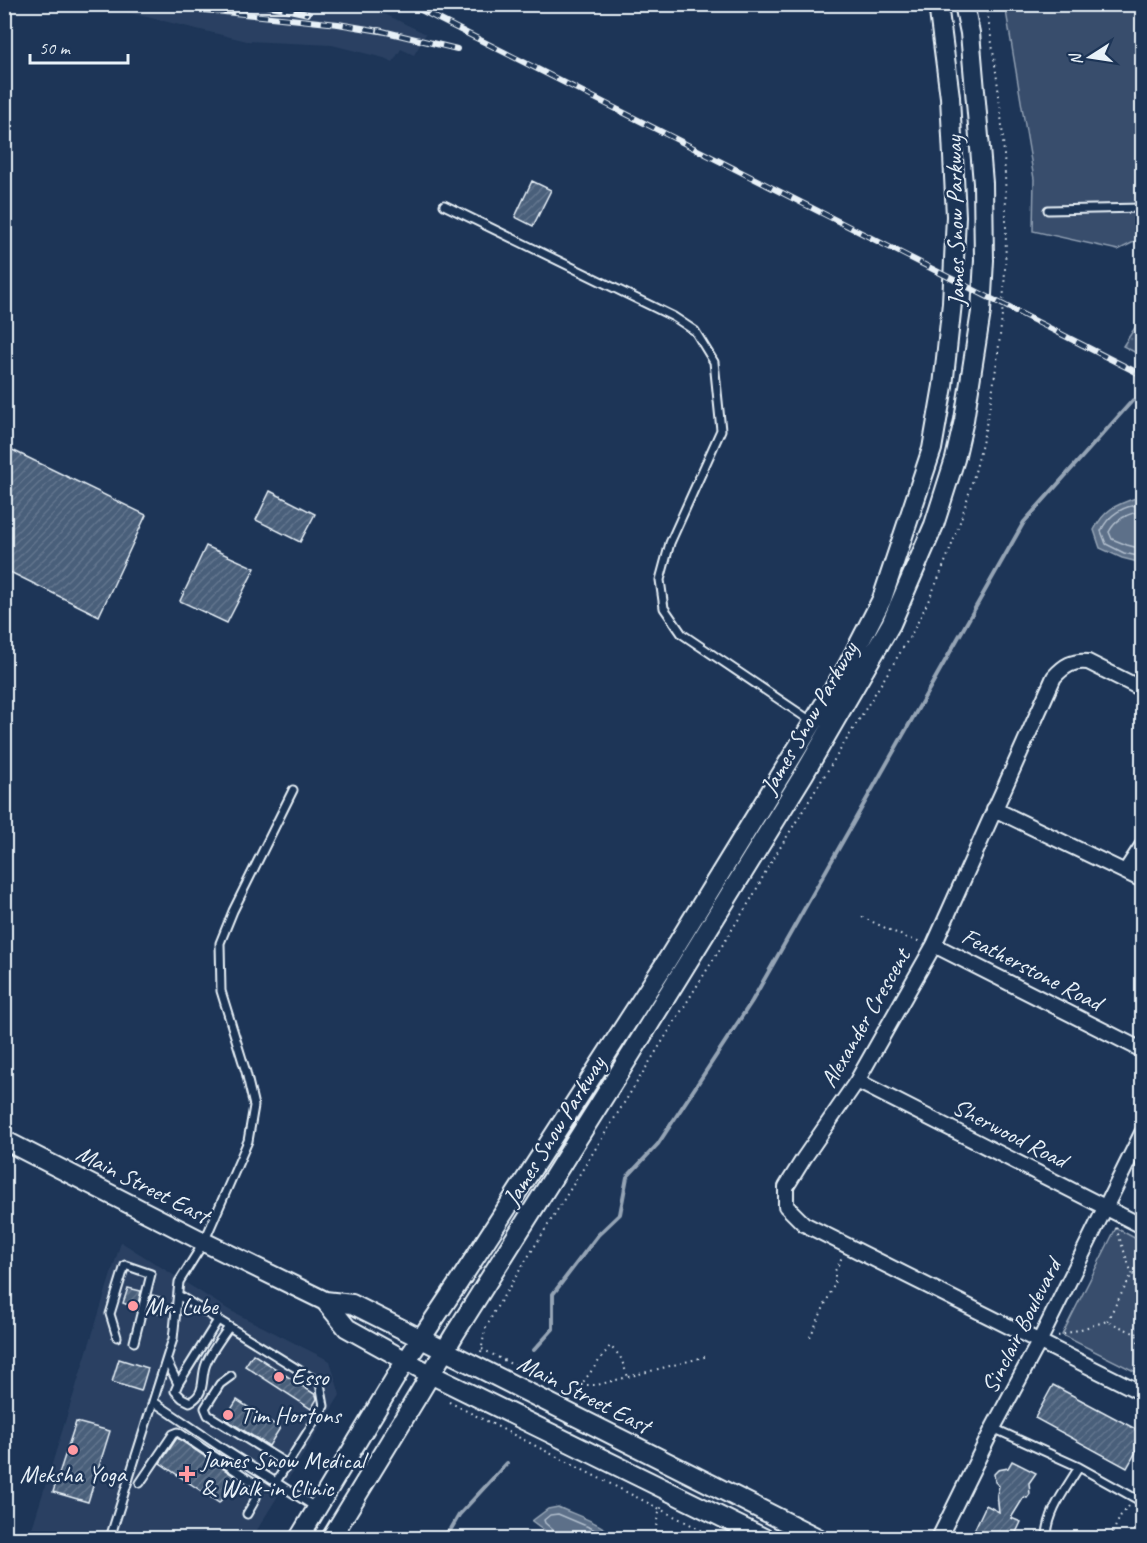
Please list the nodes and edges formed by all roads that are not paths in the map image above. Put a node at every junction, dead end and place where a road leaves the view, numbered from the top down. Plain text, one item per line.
1 (938, 4) edge
2 (964, 4) edge
3 (444, 205) dead end
4 (1143, 208) edge
5 (1048, 210) dead end
6 (1143, 689) edge
7 (813, 722) junction
8 (293, 790) dead end
9 (994, 809) junction
10 (1143, 846) edge
11 (1125, 872) junction
12 (1143, 880) edge
13 (934, 945) junction
14 (1143, 1050) edge
15 (857, 1081) junction
16 (1143, 1133) edge
17 (4, 1140) edge
18 (1107, 1207) junction
19 (1143, 1226) edge
20 (204, 1242) junction
21 (178, 1295) junction
22 (325, 1301) junction
23 (218, 1320) junction
24 (229, 1327) junction
25 (117, 1337) dead end
26 (421, 1338) junction
27 (134, 1342) dead end
28 (1039, 1342) junction
29 (444, 1351) junction
30 (167, 1361) junction
31 (403, 1365) junction
32 (430, 1374) junction
33 (231, 1376) dead end
34 (178, 1384) junction
35 (1143, 1394) edge
36 (154, 1402) junction
37 (993, 1428) junction
38 (287, 1464) junction
39 (1079, 1467) junction
40 (276, 1482) junction
41 (140, 1483) dead end
42 (1142, 1501) edge
43 (317, 1508) junction
44 (248, 1514) dead end
45 (110, 1539) edge
46 (299, 1539) edge
47 (331, 1539) edge
48 (764, 1539) edge
49 (818, 1539) edge
50 (939, 1539) edge
51 (1047, 1539) edge

1 - 7 main road, James Snow Parkway
2 - 29 main road, James Snow Parkway
3 - 7 lane
4 - 5 lane
6 - 9 street, Alexander Crescent
7 - 26 main road, James Snow Parkway
8 - 20 lane
9 - 11 street
9 - 13 street, Alexander Crescent
10 - 11 street
11 - 12 street
13 - 14 street, Featherstone Road
13 - 15 street, Alexander Crescent
15 - 18 street, Sherwood Road
15 - 28 street, Alexander Crescent
16 - 18 street, Sinclair Boulevard
17 - 20 main road, Main Street East
18 - 19 street, Sherwood Road
18 - 28 street, Sinclair Boulevard
20 - 21 lane
20 - 22 main road, Main Street East
21 - 23 lane
21 - 30 lane
22 - 26 main road, Main Street East
22 - 31 main road, Main Street East
23 - 24 lane
23 - 34 lane
24 - 34 lane
24 - 38 lane
25 - 27 lane
26 - 29 main road, Main Street East
26 - 31 main road, James Snow Parkway
28 - 35 street, Alexander Crescent
28 - 37 street, Sinclair Boulevard
29 - 32 main road, James Snow Parkway
29 - 49 main road, Main Street East
30 - 34 lane
30 - 36 lane
31 - 32 main road, Main Street East
31 - 43 main road, James Snow Parkway
32 - 47 main road, James Snow Parkway
32 - 48 main road, Main Street East
33 - 38 lane
36 - 40 lane
36 - 45 lane
37 - 39 lane
37 - 50 street, Sinclair Boulevard
38 - 40 lane
39 - 42 lane
39 - 51 lane
40 - 43 lane
41 - 44 lane
43 - 46 main road, James Snow Parkway

